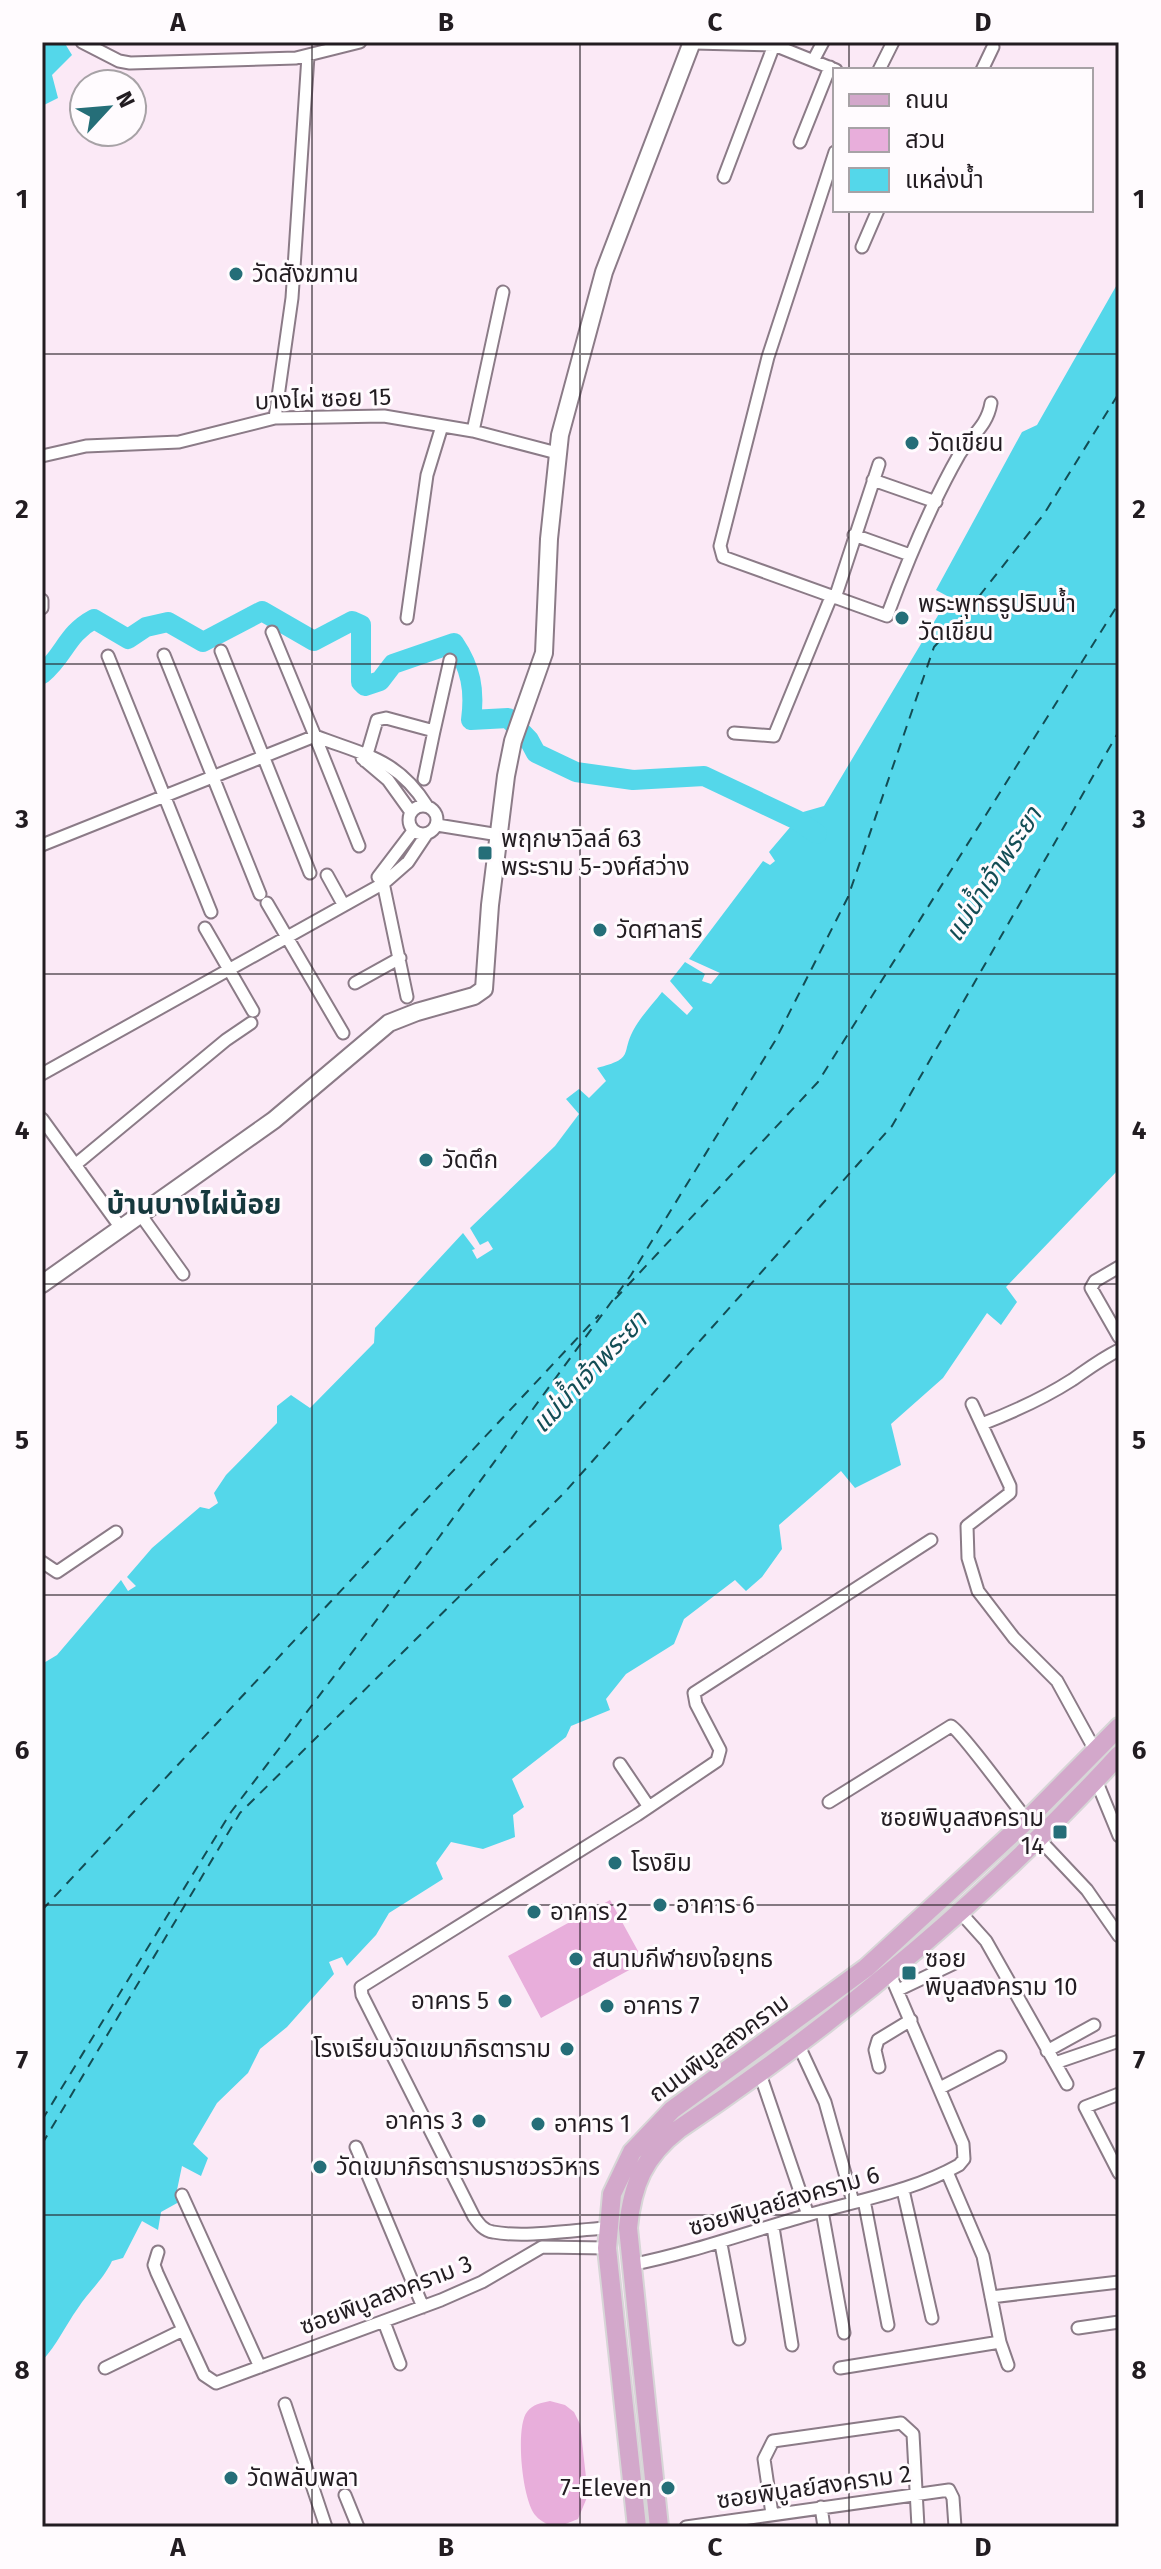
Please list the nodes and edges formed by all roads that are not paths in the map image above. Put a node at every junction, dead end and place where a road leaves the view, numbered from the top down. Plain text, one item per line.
1 (82, 42) edge
2 (360, 42) edge
3 (693, 42) edge
4 (823, 42) edge
5 (893, 42) edge
6 (774, 45) junction
7 (993, 47) dead end
8 (308, 56) junction
9 (814, 59) junction
10 (880, 68) edge
11 (983, 68) edge
12 (833, 69) edge
13 (800, 142) dead end
14 (833, 158) edge
15 (724, 177) dead end
16 (877, 212) edge
17 (862, 247) dead end
18 (503, 292) dead end
19 (991, 403) dead end
20 (275, 418) junction
21 (442, 426) junction
22 (473, 431) junction
23 (557, 453) junction
24 (42, 456) edge
25 (879, 464) dead end
26 (873, 480) junction
27 (936, 502) junction
28 (854, 535) junction
29 (910, 555) junction
30 (833, 598) junction
31 (42, 600) edge
32 (42, 608) edge
33 (407, 618) dead end
34 (272, 632) dead end
35 (221, 651) dead end
36 (164, 655) dead end
37 (108, 656) dead end
38 (450, 660) dead end
39 (434, 731) junction
40 (734, 733) dead end
41 (315, 736) junction
42 (263, 755) junction
43 (366, 757) junction
44 (212, 776) junction
45 (424, 779) dead end
46 (164, 795) junction
47 (427, 806) junction
48 (411, 812) junction
49 (437, 825) junction
50 (413, 831) junction
51 (426, 835) junction
52 (499, 835) junction
53 (42, 845) edge
54 (359, 846) dead end
55 (310, 873) dead end
56 (327, 875) dead end
57 (382, 878) junction
58 (343, 904) junction
59 (211, 912) dead end
60 (205, 928) dead end
61 (285, 937) junction
62 (400, 958) junction
63 (229, 970) junction
64 (355, 983) dead end
65 (407, 997) dead end
66 (343, 1033) dead end
67 (42, 1074) edge
68 (42, 1119) edge
69 (75, 1165) junction
70 (140, 1214) junction
71 (121, 1228) junction
72 (1119, 1267) edge
73 (183, 1274) dead end
74 (42, 1284) edge
75 (1119, 1337) edge
76 (1119, 1350) edge
77 (972, 1404) dead end
78 (982, 1424) junction
79 (116, 1532) dead end
80 (931, 1540) dead end
81 (42, 1562) edge
82 (1119, 1727) edge
83 (1096, 1752) junction
84 (1119, 1755) edge
85 (620, 1764) dead end
86 (1096, 1780) junction
87 (829, 1802) dead end
88 (649, 1807) junction
89 (1027, 1820) junction
90 (1119, 1836) edge
91 (1038, 1838) junction
92 (960, 1912) junction
93 (1119, 1936) edge
94 (959, 1961) dead end
95 (894, 1982) junction
96 (911, 2020) junction
97 (1094, 2025) dead end
98 (1119, 2041) edge
99 (798, 2044) junction
100 (1047, 2051) junction
101 (1000, 2057) dead end
102 (1055, 2063) junction
103 (879, 2067) dead end
104 (759, 2071) junction
105 (1067, 2084) dead end
106 (940, 2088) junction
107 (1119, 2094) edge
108 (356, 2147) dead end
109 (1113, 2147) edge
110 (947, 2172) junction
111 (1119, 2173) edge
112 (903, 2190) junction
113 (182, 2195) dead end
114 (858, 2201) junction
115 (822, 2211) junction
116 (808, 2215) junction
117 (773, 2227) junction
118 (606, 2228) junction
119 (525, 2232) junction
120 (721, 2244) junction
121 (607, 2248) junction
122 (537, 2249) junction
123 (158, 2252) dead end
124 (630, 2265) junction
125 (1119, 2282) edge
126 (991, 2297) junction
127 (423, 2307) junction
128 (932, 2318) dead end
129 (384, 2322) junction
130 (1119, 2322) edge
131 (888, 2325) dead end
132 (1078, 2328) dead end
133 (183, 2330) junction
134 (844, 2333) dead end
135 (739, 2339) dead end
136 (1000, 2342) junction
137 (792, 2345) dead end
138 (400, 2364) dead end
139 (1008, 2365) dead end
140 (260, 2367) junction
141 (105, 2368) dead end
142 (840, 2368) dead end
143 (285, 2404) dead end
144 (917, 2494) junction
145 (345, 2495) dead end
146 (821, 2507) junction
147 (772, 2514) junction
148 (326, 2527) edge
149 (358, 2527) edge
150 (637, 2527) edge
151 (659, 2527) edge
152 (686, 2527) edge
153 (824, 2527) edge
154 (918, 2527) edge
155 (955, 2527) edge

1 - 8 street
2 - 8 street
3 - 6 street
3 - 23 street
4 - 9 street
5 - 10 street
6 - 9 street
6 - 15 street
7 - 11 street
8 - 20 street
9 - 12 street
12 - 13 street
14 - 30 street
16 - 17 street
18 - 22 street
19 - 27 street
20 - 21 street, บางไผ่ ซอย 15
20 - 24 street, บางไผ่ ซอย 15
21 - 22 street, บางไผ่ ซอย 15
21 - 33 street
22 - 23 street, บางไผ่ ซอย 15
23 - 52 street
25 - 26 street
26 - 27 street
26 - 28 street
27 - 29 street
28 - 29 street
28 - 30 street
29 - 30 street
30 - 40 street
31 - 32 street
34 - 41 street
35 - 42 street
36 - 44 street
37 - 46 street
38 - 39 street
39 - 43 street
39 - 45 street
41 - 42 street
41 - 43 street
41 - 54 street
42 - 44 street
42 - 55 street
43 - 47 street
43 - 48 street
44 - 46 street
44 - 61 street
46 - 53 street
46 - 59 street
47 - 48 street
47 - 49 street
48 - 50 street
49 - 51 street
49 - 52 street
50 - 51 street
50 - 57 street
51 - 57 street
52 - 70 street
56 - 58 street
57 - 58 street
57 - 62 street
58 - 61 street
60 - 63 street
61 - 63 street
61 - 66 street
62 - 64 street
62 - 65 street
63 - 67 street
63 - 69 street
68 - 69 street
69 - 71 street
70 - 71 street
70 - 73 street
71 - 74 street
72 - 75 street
76 - 78 street
77 - 78 street
78 - 83 street
79 - 81 street
80 - 88 street
82 - 83 main road, ถนนพิบูลสงคราม
83 - 89 main road, ถนนพิบูลสงคราม
84 - 86 main road, ถนนพิบูลสงคราม
85 - 88 street
86 - 90 street
86 - 91 main road, ถนนพิบูลสงคราม
87 - 89 street
88 - 119 street
89 - 118 main road, ถนนพิบูลสงคราม
91 - 92 main road, ถนนพิบูลสงคราม
91 - 93 street
92 - 95 main road, ถนนพิบูลสงคราม
92 - 100 street
94 - 95 street
95 - 96 street
95 - 99 main road, ถนนพิบูลสงคราม
96 - 103 street
96 - 106 street
97 - 100 street
98 - 102 street
99 - 104 main road, ถนนพิบูลสงคราม
99 - 114 street
100 - 102 street
101 - 106 street
102 - 105 street
104 - 116 street
104 - 124 main road, ถนนพิบูลสงคราม
106 - 110 street
107 - 109 street
108 - 127 street
109 - 111 street
110 - 112 street, ซอยพิบูลย์สงคราม 6
110 - 126 street
112 - 114 street, ซอยพิบูลย์สงคราม 6
112 - 128 street
113 - 140 street
114 - 115 street, ซอยพิบูลย์สงคราม 6
114 - 131 street
115 - 116 street, ซอยพิบูลย์สงคราม 6
115 - 134 street
116 - 117 street, ซอยพิบูลย์สงคราม 6
117 - 120 street, ซอยพิบูลย์สงคราม 6
117 - 137 street
118 - 119 street
118 - 121 main road, ถนนพิบูลสงคราม
119 - 122 street
120 - 124 street, ซอยพิบูลย์สงคราม 6
120 - 135 street
121 - 122 street
121 - 150 main road, ถนนพิบูลสงคราม
122 - 127 street, ซอยพิบูลสงคราม 3
123 - 133 street
124 - 151 main road, ถนนพิบูลสงคราม
125 - 126 street
126 - 136 street
127 - 129 street, ซอยพิบูลสงคราม 3
129 - 138 street
129 - 140 street, ซอยพิบูลสงคราม 3
130 - 132 street
133 - 140 street, ซอยพิบูลสงคราม 3
133 - 141 street
136 - 139 street
136 - 142 street
143 - 148 street
144 - 146 street, ซอยพิบูลย์สงคราม 2
144 - 147 street
144 - 154 street
144 - 155 street, ซอยพิบูลย์สงคราม 2
145 - 149 street
146 - 147 street, ซอยพิบูลย์สงคราม 2
146 - 153 street
147 - 152 street, ซอยพิบูลย์สงคราม 2

